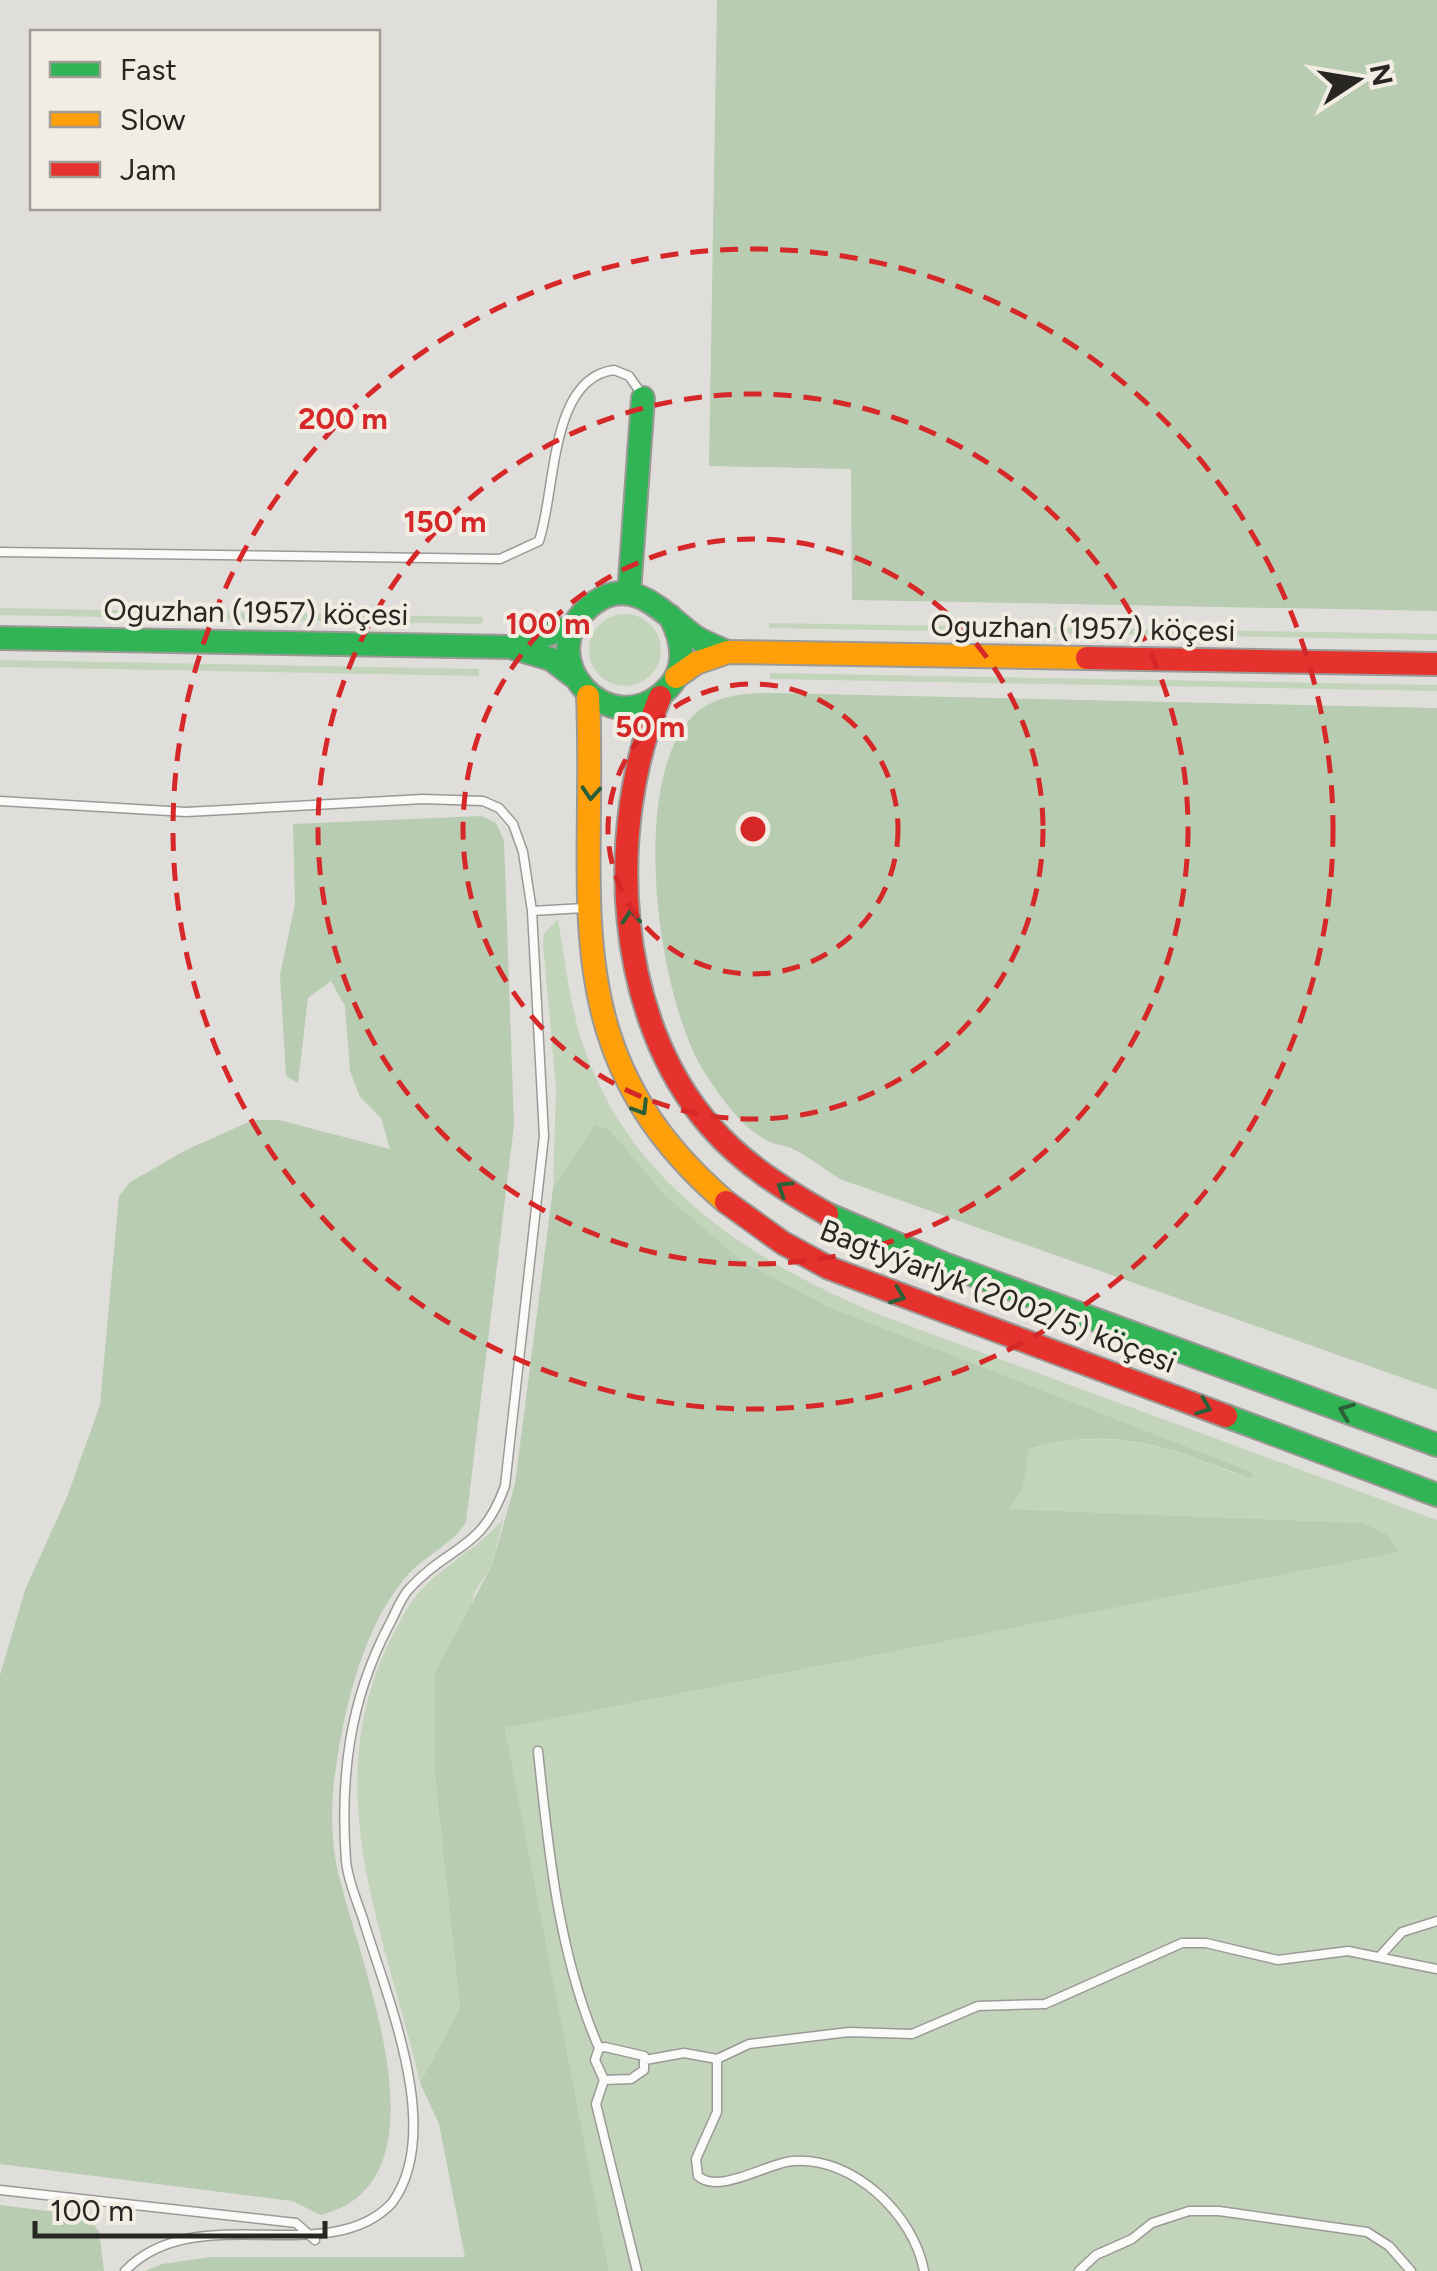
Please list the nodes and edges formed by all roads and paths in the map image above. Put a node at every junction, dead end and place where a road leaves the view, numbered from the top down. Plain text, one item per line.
1 (643, 398) joint
2 (0, 552) edge
3 (628, 594) junction
4 (670, 616) junction
5 (573, 626) junction
6 (0, 638) edge
7 (510, 647) junction
8 (728, 652) junction
9 (1437, 664) edge
10 (572, 676) junction
11 (676, 678) junction
12 (588, 696) junction
13 (660, 697) junction
14 (0, 800) edge
15 (588, 908) junction
16 (532, 911) junction
17 (1437, 1446) edge
18 (1437, 1495) edge
19 (538, 1750) dead end
20 (1437, 1921) edge
21 (1380, 1956) junction
22 (1437, 1968) edge
23 (599, 2048) junction
24 (717, 2059) junction
25 (645, 2060) junction
26 (604, 2080) junction
27 (0, 2190) edge
28 (315, 2240) junction
29 (125, 2271) edge
30 (637, 2271) edge
31 (924, 2271) edge
32 (1080, 2271) edge
33 (1411, 2271) edge

1 - 2 lane
1 - 3 street
3 - 4 street, Oguzhan (1957) köçesi
3 - 5 street, Oguzhan (1957) köçesi
4 - 8 street, Oguzhan (1957) köçesi
4 - 11 street
5 - 7 street, Oguzhan (1957) köçesi
5 - 10 street
6 - 7 street, Oguzhan (1957) köçesi
7 - 10 street, Oguzhan (1957) köçesi
8 - 9 street, Oguzhan (1957) köçesi
8 - 11 street, Oguzhan (1957) köçesi
10 - 12 street, Oguzhan (1957) köçesi
11 - 13 street, Oguzhan (1957) köçesi
12 - 13 street
12 -> 15 street, Bagtyýarlyk (2002/5) köçesi
17 -> 13 street, Bagtyýarlyk (2002/5) köçesi
14 - 16 lane
15 - 16 lane
15 -> 18 street, Bagtyýarlyk (2002/5) köçesi
16 - 28 lane
19 - 23 lane
20 - 21 lane
21 - 22 lane
21 - 24 lane
23 - 25 lane
23 - 26 lane
24 - 25 lane
24 - 31 lane
25 - 26 lane
26 - 30 lane
27 - 28 lane
28 - 29 lane
32 - 33 lane

